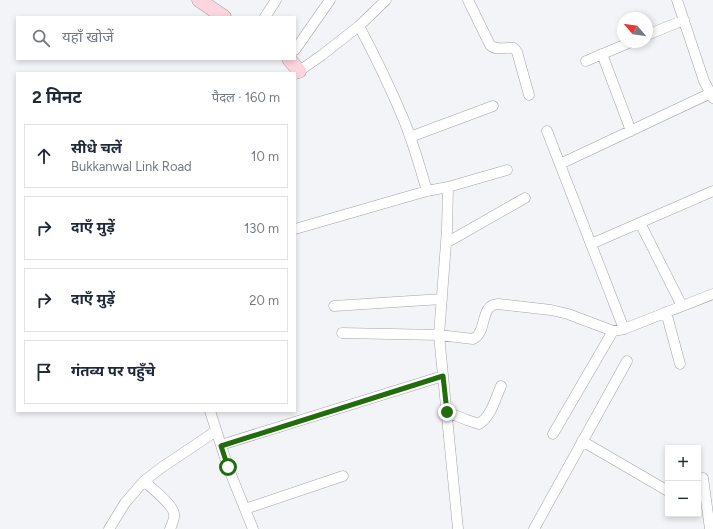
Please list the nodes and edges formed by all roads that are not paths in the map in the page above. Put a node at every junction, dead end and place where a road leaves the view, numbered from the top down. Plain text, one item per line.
1 (199, 0) edge
2 (276, 0) edge
3 (330, 0) edge
4 (386, 0) edge
5 (468, 0) edge
6 (677, 0) edge
7 (223, 16) edge
8 (266, 16) edge
9 (684, 20) junction
10 (359, 26) junction
11 (653, 33) edge
12 (617, 48) edge
13 (296, 49) edge
14 (602, 54) junction
15 (290, 60) edge
16 (586, 61) dead end
17 (297, 72) edge
18 (709, 79) edge
19 (529, 95) dead end
20 (712, 96) edge
21 (492, 106) dead end
22 (547, 131) dead end
23 (631, 131) junction
24 (410, 137) junction
25 (560, 164) junction
26 (507, 170) dead end
27 (448, 187) junction
28 (427, 191) junction
29 (713, 191) edge
30 (525, 198) dead end
31 (640, 223) junction
32 (296, 229) edge
33 (446, 243) junction
34 (591, 244) junction
35 (713, 294) edge
36 (442, 299) junction
37 (334, 306) dead end
38 (682, 306) junction
39 (666, 312) junction
40 (624, 329) junction
41 (613, 331) junction
42 (342, 333) dead end
43 (439, 335) junction
44 (627, 361) dead end
45 (680, 364) dead end
46 (443, 376) junction
47 (501, 386) dead end
48 (210, 412) edge
49 (447, 412) junction
50 (216, 431) junction
51 (553, 434) dead end
52 (582, 442) junction
53 (221, 446) junction
54 (343, 476) dead end
55 (703, 478) dead end
56 (144, 481) junction
57 (665, 489) edge
58 (245, 509) junction
59 (537, 528) edge
60 (109, 529) edge
61 (170, 529) edge
62 (253, 529) edge
63 (458, 529) edge
64 (710, 529) edge

1 - 7 street
2 - 8 street
3 - 13 street
4 - 10 street
5 - 19 street
6 - 9 street
9 - 11 street
9 - 18 street
10 - 17 street
10 - 24 street
12 - 14 street
14 - 16 street
14 - 23 street
15 - 17 street
18 - 20 street
20 - 23 street
21 - 24 street
22 - 25 street
23 - 25 street
24 - 28 street
25 - 34 street
26 - 27 street
27 - 28 street
27 - 33 street
28 - 32 street
29 - 31 street
30 - 33 street
31 - 34 street
31 - 38 street
33 - 36 street
34 - 40 street
35 - 38 street
36 - 37 street
36 - 43 street
38 - 39 street
39 - 40 street
39 - 45 street
40 - 41 street
41 - 43 street
41 - 51 street
42 - 43 street
43 - 46 street
44 - 52 street
46 - 49 street
46 - 53 street
47 - 49 street
48 - 50 street
49 - 63 street
50 - 53 street
50 - 56 street
52 - 57 street
52 - 59 street
53 - 58 street
54 - 58 street
55 - 64 street
56 - 60 street
56 - 61 street
58 - 62 street

